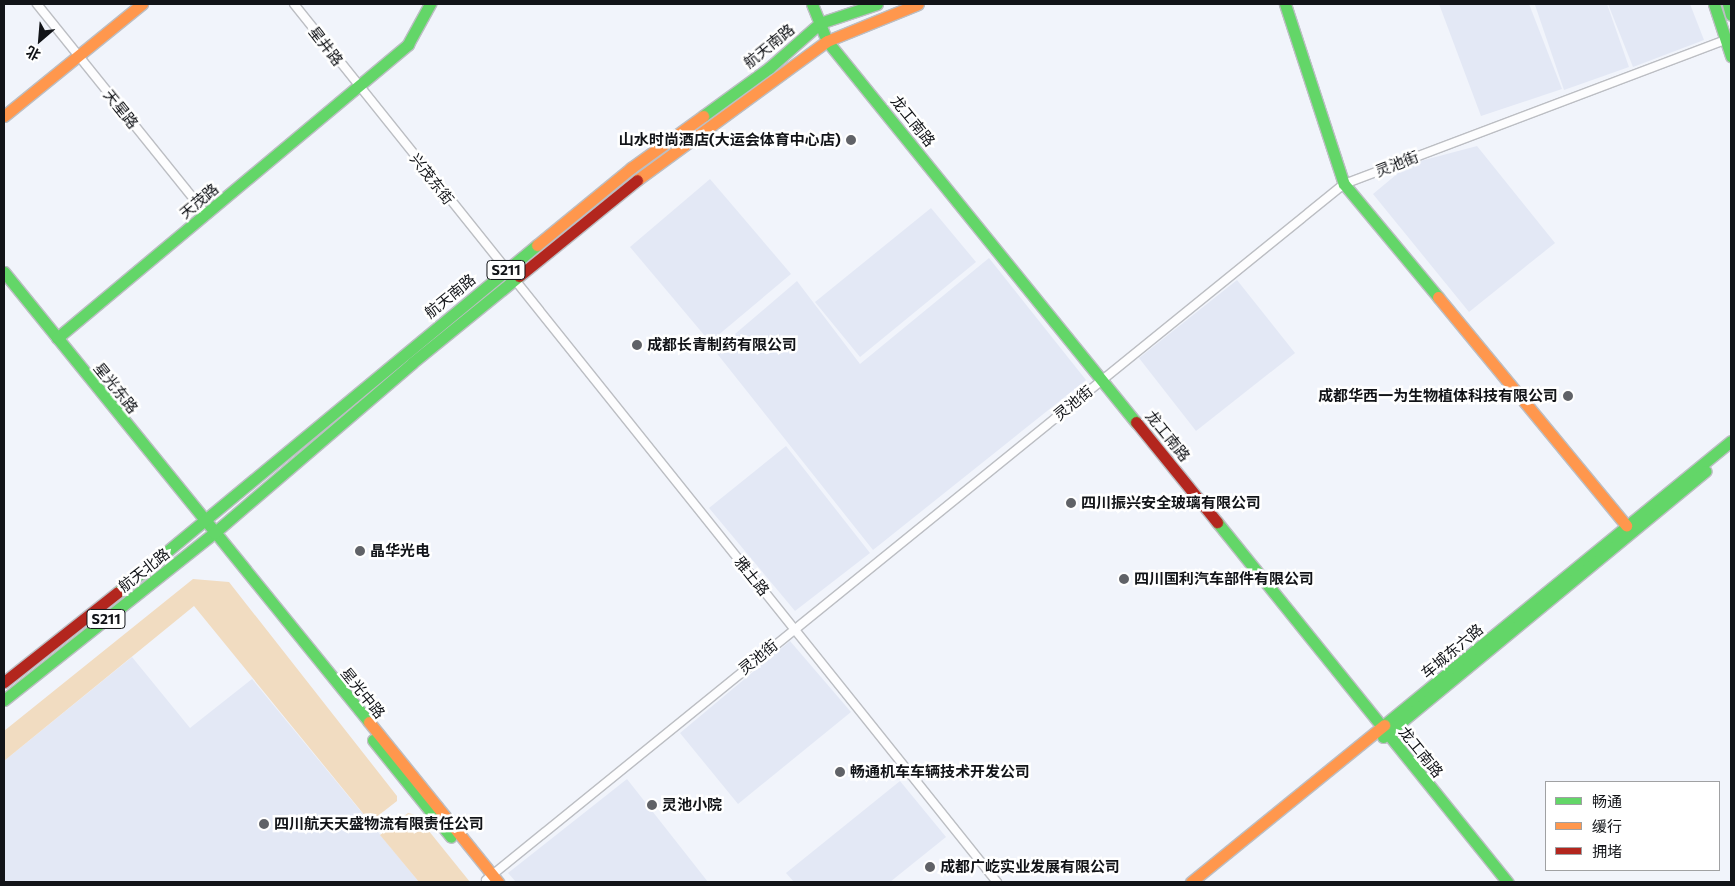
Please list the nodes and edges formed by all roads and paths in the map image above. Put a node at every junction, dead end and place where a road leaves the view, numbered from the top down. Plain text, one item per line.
1 (37, 4) edge
2 (142, 4) edge
3 (294, 4) edge
4 (430, 4) edge
5 (812, 4) edge
6 (877, 4) edge
7 (918, 4) edge
8 (1284, 4) edge
9 (1714, 4) edge
10 (1728, 4) edge
11 (1731, 15) edge
12 (820, 23) junction
13 (827, 40) junction
14 (1726, 40) junction
15 (77, 56) junction
16 (1731, 56) edge
17 (359, 87) junction
18 (4, 116) edge
19 (1344, 184) junction
20 (206, 214) junction
21 (505, 271) junction
22 (4, 272) edge
23 (513, 281) junction
24 (4, 284) edge
25 (57, 338) junction
26 (1103, 379) junction
27 (1731, 441) edge
28 (1731, 450) edge
29 (203, 524) junction
30 (1626, 525) junction
31 (211, 535) junction
32 (794, 627) junction
33 (4, 682) edge
34 (4, 700) edge
35 (1385, 731) junction
36 (491, 880) edge
37 (997, 882) edge
38 (1191, 882) edge
39 (1202, 882) edge
40 (1508, 882) edge

1 - 15 street, 天星路
2 - 15 main road
3 - 17 street, 星井路
4 - 17 main road, 天茂路
5 - 12 main road, 龙工南路
6 - 12 main road
7 - 13 main road, 航天南路
8 - 19 main road
9 - 14 main road
10 - 11 main road
12 - 13 main road, 龙工南路
12 - 21 main road, 航天南路 / S211
13 - 23 main road, 航天南路 / S211
13 - 26 main road, 龙工南路
14 - 16 main road
14 - 19 street, 灵池街
15 - 18 main road
15 - 20 street, 天星路
17 - 20 main road, 天茂路
17 - 21 street, 兴茂东街
19 - 26 street, 灵池街
19 - 30 main road
20 - 25 main road, 天茂路
21 - 23 street, 雅土路
21 - 29 main road, 航天南路 / S211
22 - 25 main road, 星光东路
23 - 31 main road, 航天南路 / S211
23 - 32 street, 雅土路
24 - 29 main road, 星光东路
25 - 29 main road, 星光东路
26 - 32 street, 灵池街
26 - 35 main road, 龙工南路
27 - 30 main road, 车城东六路
28 - 35 main road, 车城东六路
29 - 31 main road, 星光中路
29 - 33 main road, 航天北路 / S211
30 - 35 main road, 车城东六路
31 - 34 main road, 航天北路 / S211
31 - 36 main road, 星光中路
32 - 36 street, 灵池街
32 - 37 street, 雅土路
35 - 38 main road, 车城东六路
35 - 39 main road, 车城东六路
35 - 40 main road, 龙工南路

